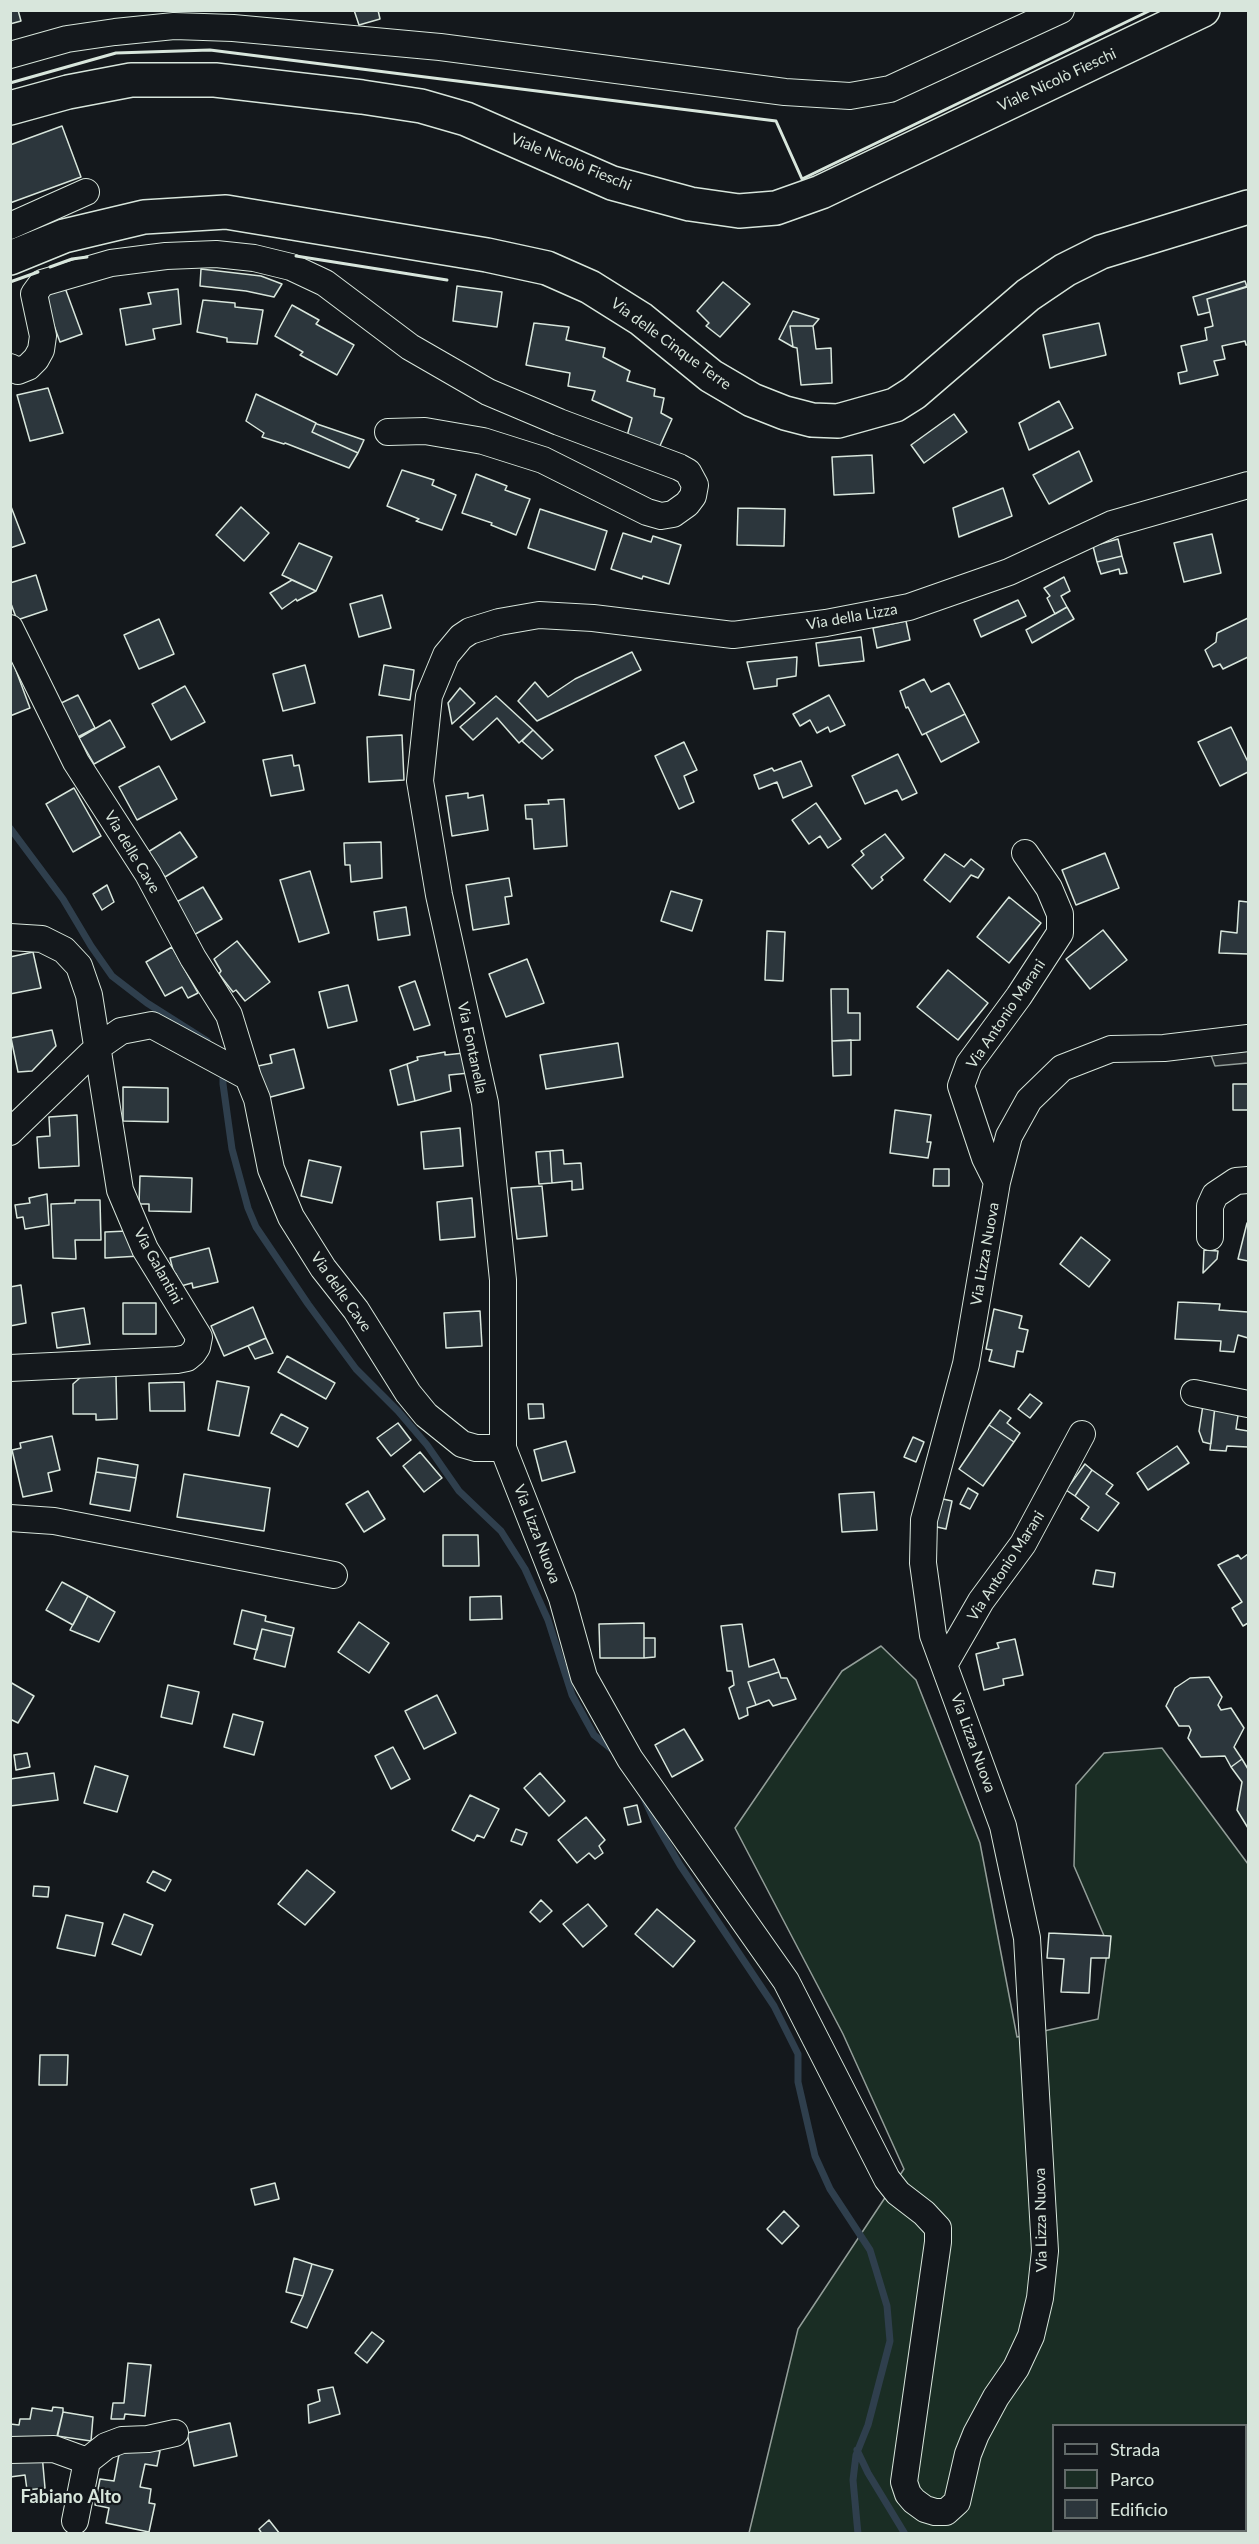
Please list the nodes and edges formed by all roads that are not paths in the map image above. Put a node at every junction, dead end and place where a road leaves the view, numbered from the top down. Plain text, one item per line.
1 (1061, 10) edge
2 (1203, 10) edge
3 (10, 55) edge
4 (10, 108) edge
5 (86, 192) dead end
6 (1248, 207) edge
7 (10, 225) edge
8 (10, 258) edge
9 (10, 367) edge
10 (388, 432) dead end
11 (1248, 485) edge
12 (10, 628) edge
13 (446, 655) joint
14 (1025, 853) dead end
15 (10, 938) edge
16 (1248, 1038) edge
17 (98, 1047) junction
18 (243, 1075) junction
19 (10, 1132) edge
20 (1248, 1180) edge
21 (997, 1182) junction
22 (1210, 1237) dead end
23 (10, 1368) edge
24 (1194, 1393) dead end
25 (1248, 1404) edge
26 (1083, 1434) dead end
27 (503, 1448) junction
28 (10, 1518) edge
29 (334, 1575) dead end
30 (944, 1665) junction
31 (175, 2433) dead end
32 (10, 2450) edge
33 (87, 2461) junction
34 (75, 2521) dead end

1 - 3 street
2 - 4 main road, Viale Nicolò Fieschi
5 - 7 street
6 - 8 main road, Via delle Cinque Terre
9 - 10 street
11 - 13 street, Via della Lizza
12 - 18 street, Via delle Cave
13 - 27 street, Via Fontanella
14 - 21 street, Via Antonio Marani
15 - 17 street, Via Galantini
16 - 21 street, Via Lizza Nuova
17 - 18 street
17 - 19 street
17 - 23 street, Via Galantini
18 - 27 street, Via delle Cave
20 - 22 street
21 - 30 street, Via Lizza Nuova
24 - 25 street
26 - 30 street, Via Antonio Marani
27 - 30 street, Via Lizza Nuova
28 - 29 street
31 - 33 street
32 - 33 street
33 - 34 street

